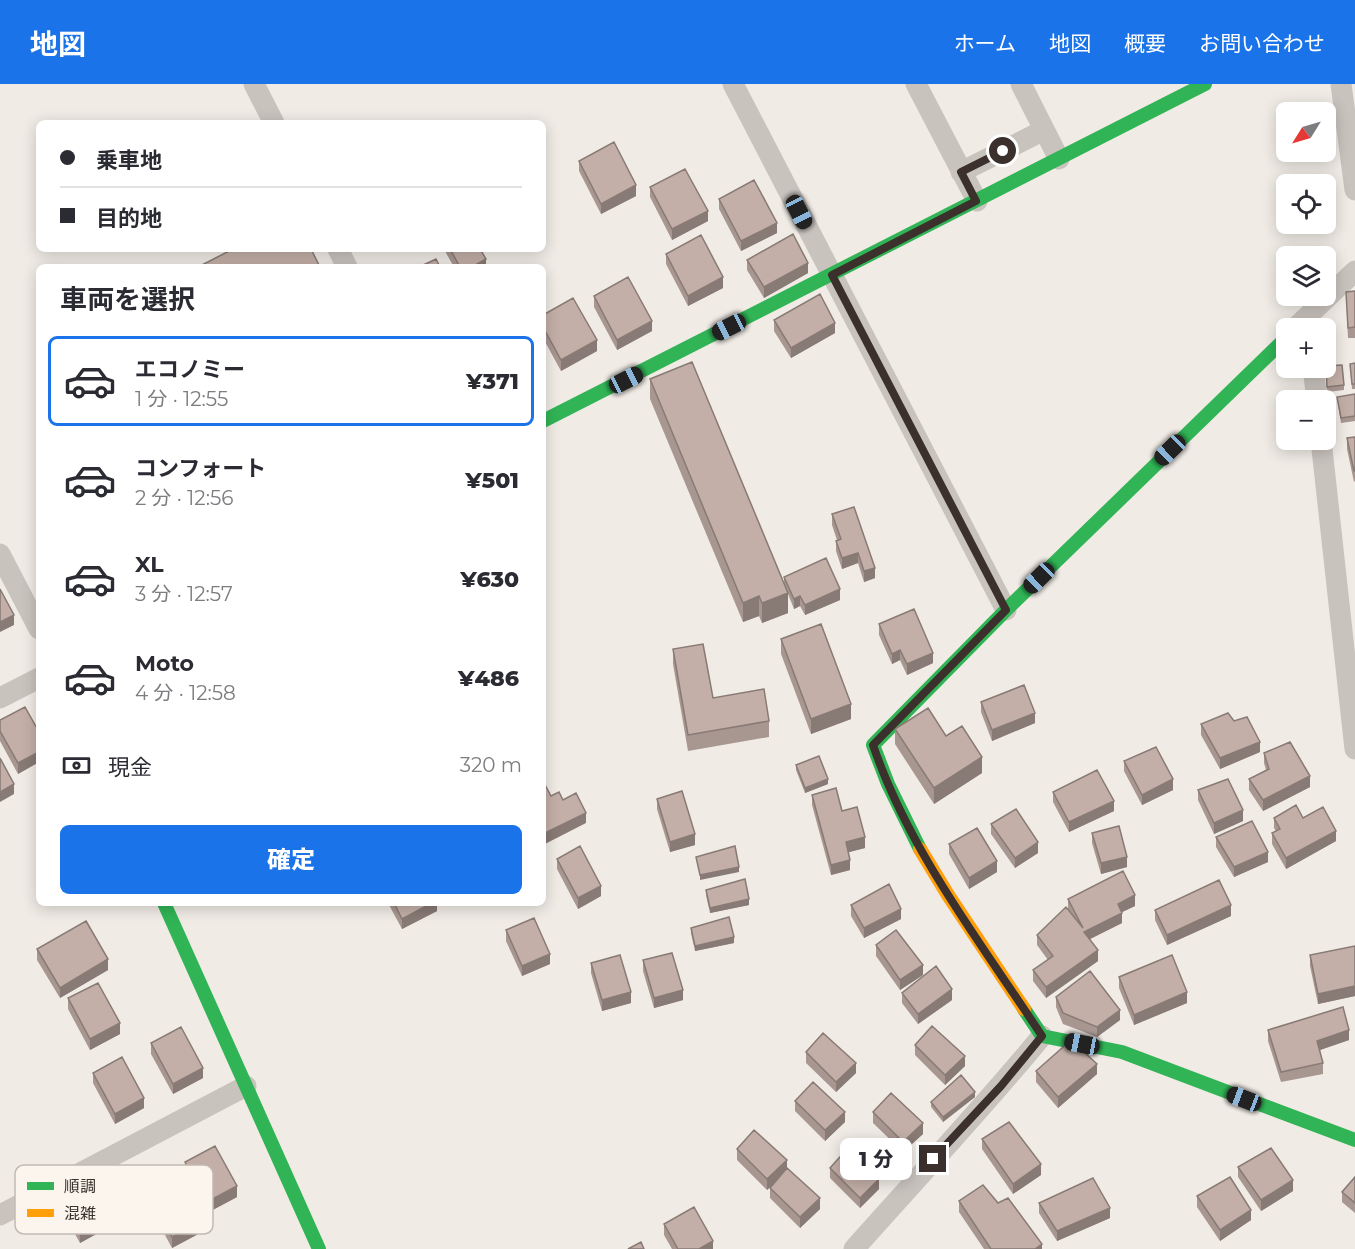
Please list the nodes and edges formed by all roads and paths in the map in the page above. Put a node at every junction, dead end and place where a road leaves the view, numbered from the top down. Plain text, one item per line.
1 (254, 84) edge
2 (733, 84) edge
3 (916, 84) edge
4 (1021, 84) edge
5 (1204, 84) edge
6 (1341, 84) edge
7 (272, 120) edge
8 (1044, 130) junction
9 (1059, 159) junction
10 (961, 172) junction
11 (1355, 190) edge
12 (976, 201) junction
13 (1355, 271) edge
14 (832, 275) junction
15 (1311, 318) edge
16 (1276, 348) edge
17 (546, 419) edge
18 (1322, 450) edge
19 (0, 554) edge
20 (1006, 610) junction
21 (36, 623) edge
22 (36, 680) edge
23 (0, 698) edge
24 (1355, 750) edge
25 (165, 906) edge
26 (1042, 1036) junction
27 (246, 1086) junction
28 (1355, 1140) edge
29 (95, 1165) edge
30 (15, 1207) edge
31 (0, 1215) edge
32 (319, 1249) edge
33 (854, 1249) edge

1 - 7 street
2 - 14 street
3 - 10 street
4 - 8 street
5 - 9 street
6 - 11 street
8 - 9 street
8 - 10 street
9 - 12 street
10 - 12 street
12 - 14 street
13 - 15 street
14 - 17 street
14 - 20 street
16 - 20 street
18 - 24 street
19 - 21 street
20 - 26 street
22 - 23 street
25 - 27 street
26 - 28 street
26 - 33 street
27 - 29 street
27 - 32 street
30 - 31 street

